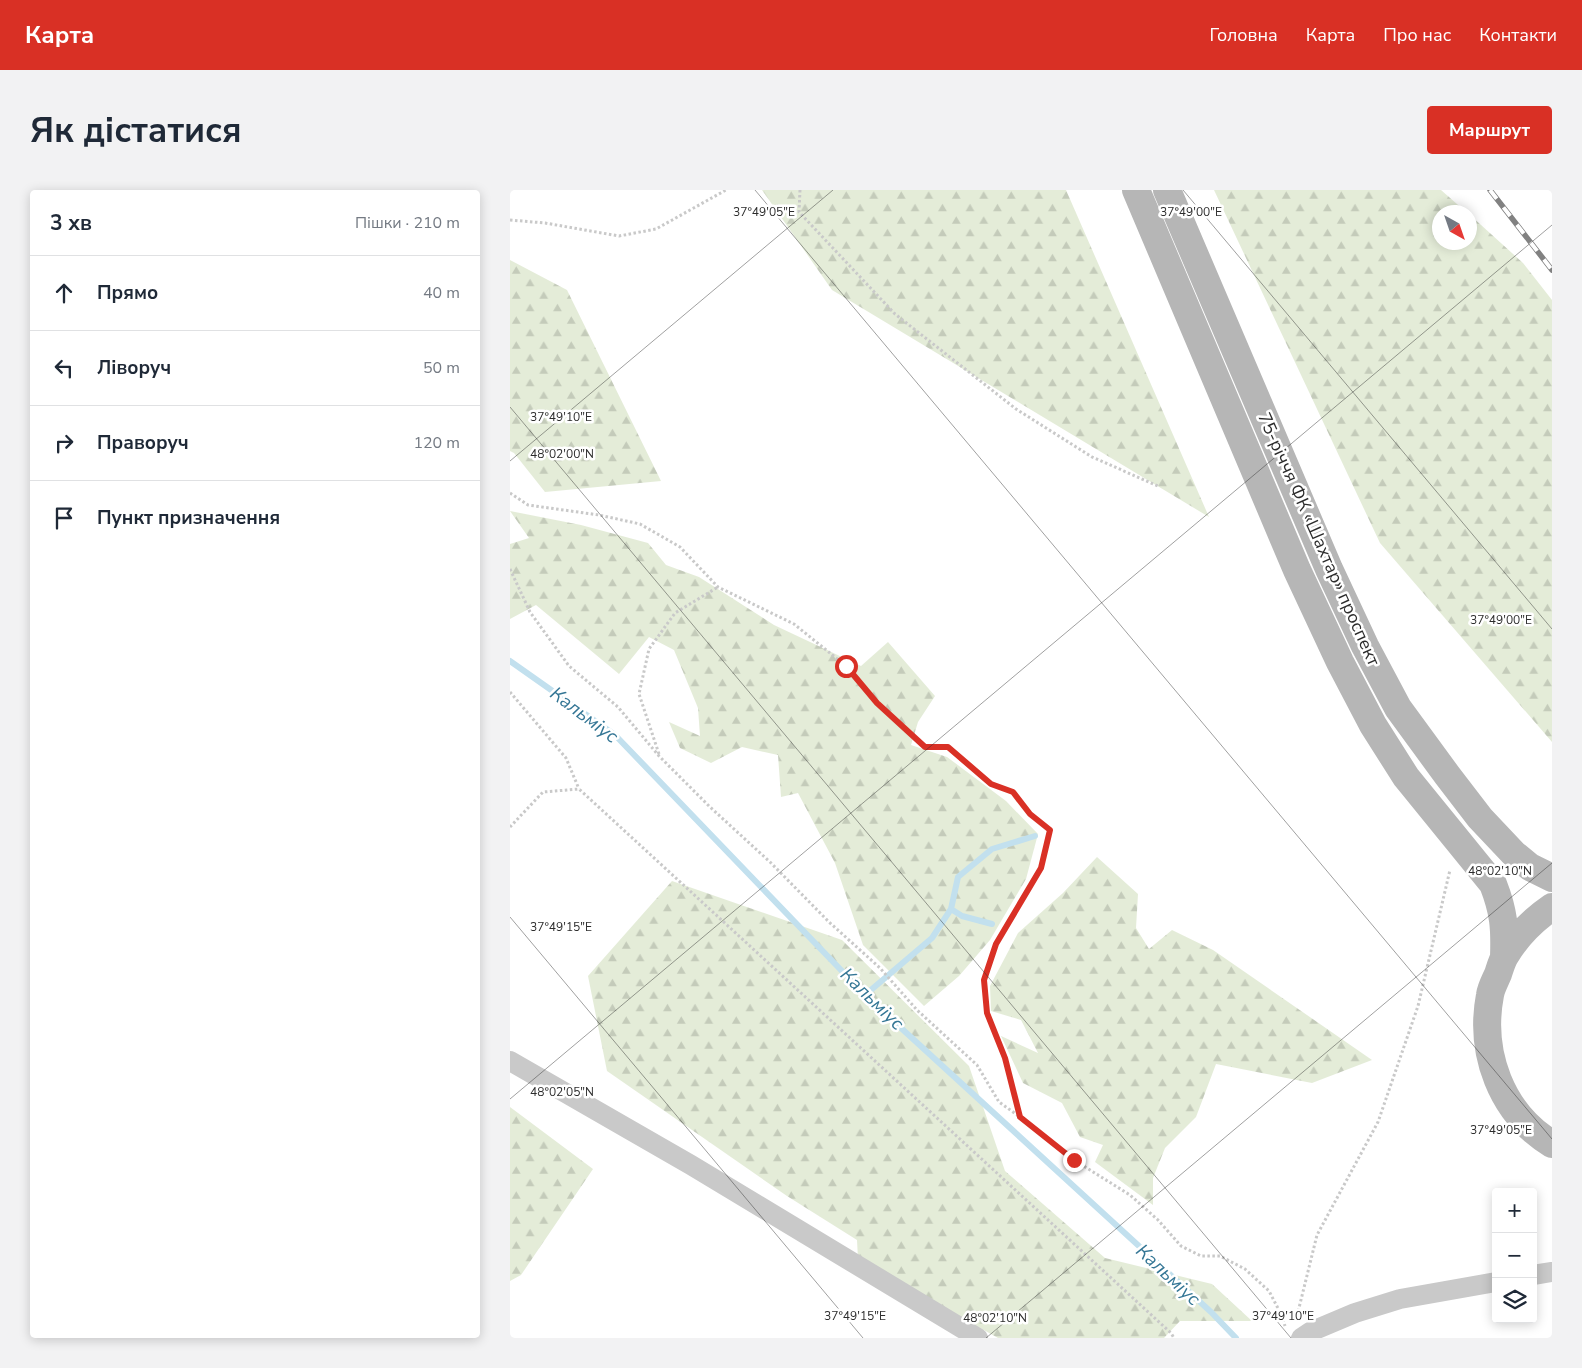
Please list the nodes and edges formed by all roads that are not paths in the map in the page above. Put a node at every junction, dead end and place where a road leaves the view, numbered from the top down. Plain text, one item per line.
1 (1136, 190) edge
2 (1167, 190) edge
3 (1548, 876) edge
4 (1552, 907) edge
5 (1504, 957) junction
6 (510, 1061) edge
7 (1552, 1144) edge
8 (1552, 1272) edge
9 (1537, 1274) edge
10 (1492, 1283) edge
11 (1294, 1329) edge
12 (978, 1338) edge

1 - 5 main road, 75-річчя ФК «Шахтар» проспект
2 - 3 main road, 75-річчя ФК «Шахтар» проспект
4 - 5 main road
5 - 7 main road
6 - 12 street
8 - 9 street
10 - 11 street

